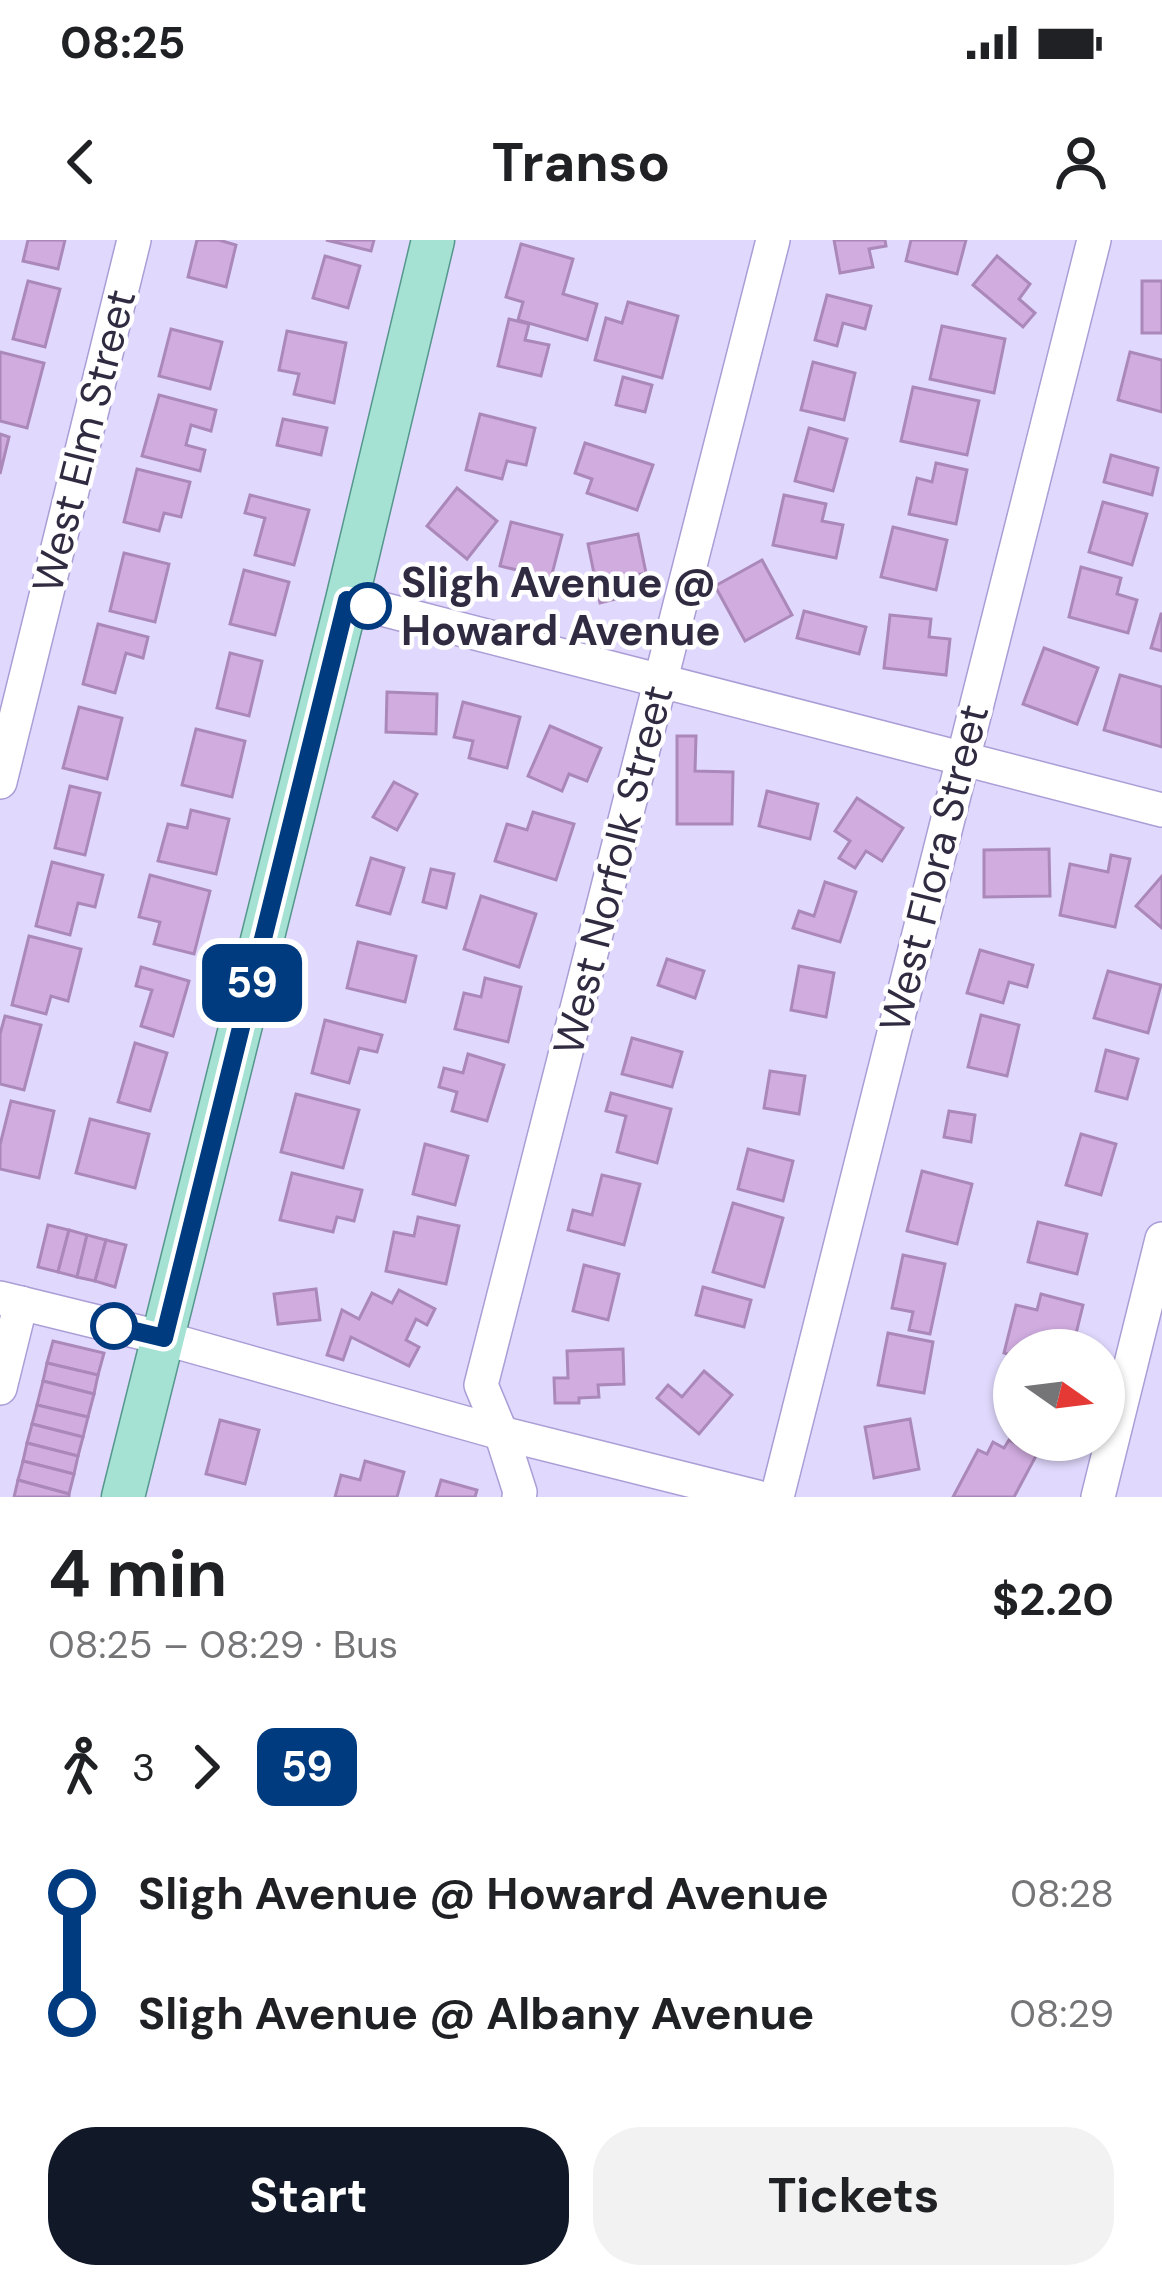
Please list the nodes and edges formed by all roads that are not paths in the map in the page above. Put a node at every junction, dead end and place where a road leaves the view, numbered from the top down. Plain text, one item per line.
1 (134, 240) edge
2 (434, 240) edge
3 (773, 240) edge
4 (1094, 240) edge
5 (347, 600) junction
6 (661, 681) junction
7 (961, 759) junction
8 (0, 782) edge
9 (1162, 811) edge
10 (1162, 1239) edge
11 (10, 1300) edge
12 (164, 1338) junction
13 (0, 1388) edge
14 (501, 1433) junction
15 (124, 1497) edge
16 (518, 1497) edge
17 (757, 1497) edge
18 (777, 1497) edge
19 (1098, 1497) edge

1 - 8 street, West Elm Street
2 - 5 main road
3 - 6 street, West Norfolk Street
4 - 7 street, West Flora Street
5 - 6 street
5 - 12 main road
6 - 7 street
6 - 14 street, West Norfolk Street
7 - 9 street
7 - 18 street, West Flora Street
10 - 19 street
11 - 12 street
11 - 13 street
12 - 14 street
12 - 15 main road
14 - 16 street, West Norfolk Street
14 - 17 street

